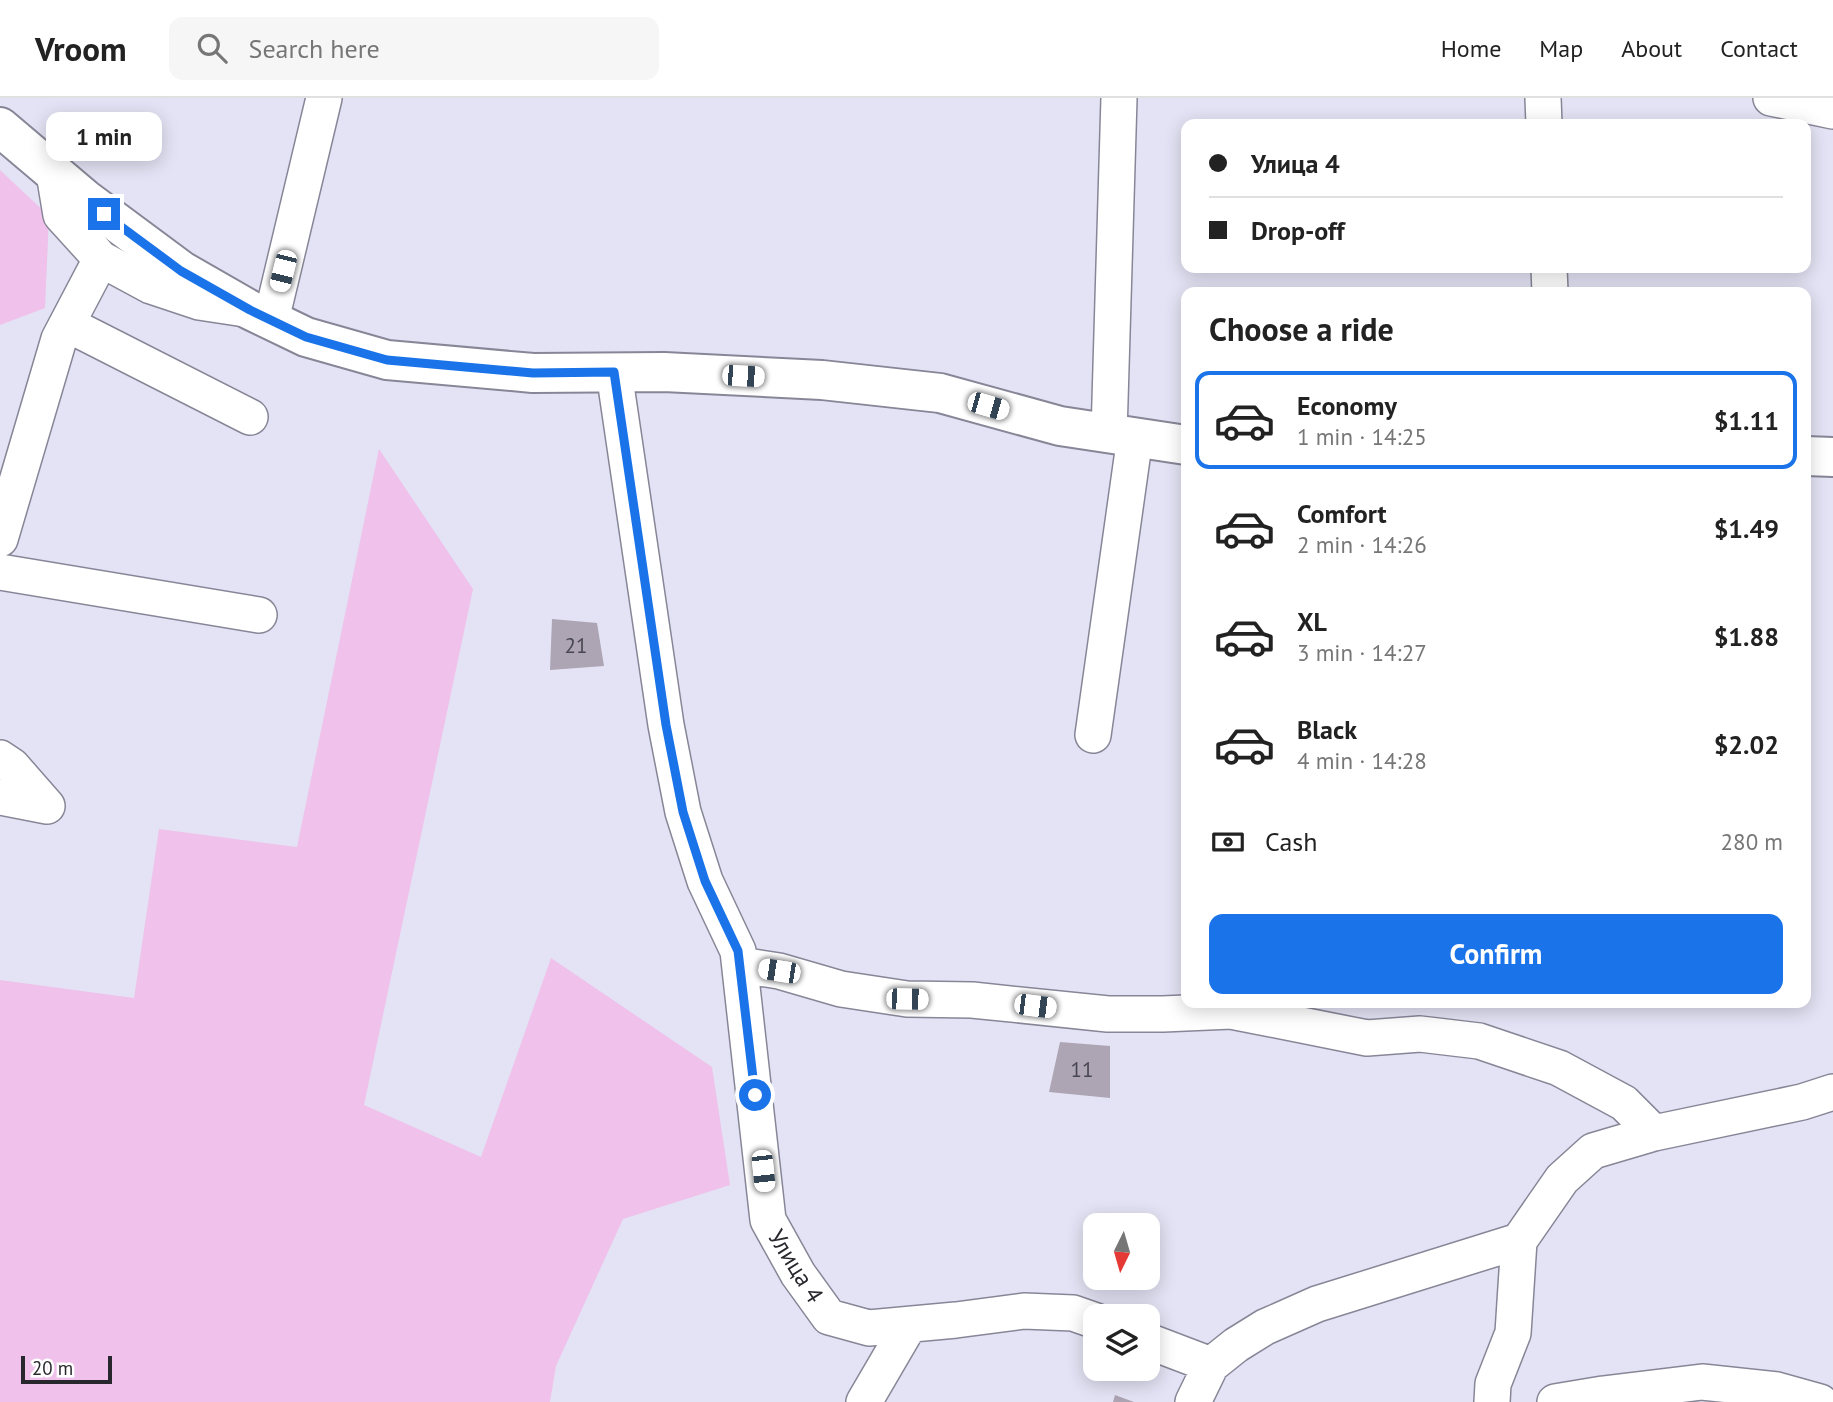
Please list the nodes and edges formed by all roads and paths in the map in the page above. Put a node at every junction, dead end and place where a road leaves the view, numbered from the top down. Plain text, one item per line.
1 (324, 98) edge
2 (1119, 98) edge
3 (1544, 98) edge
4 (1771, 98) edge
5 (1833, 111) edge
6 (1544, 119) edge
7 (0, 127) edge
8 (54, 173) junction
9 (101, 259) junction
10 (260, 315) junction
11 (67, 324) junction
12 (614, 372) junction
13 (250, 417) dead end
14 (1122, 436) junction
15 (1181, 444) edge
16 (1811, 456) edge
17 (1833, 457) edge
18 (0, 539) edge
19 (0, 572) edge
20 (259, 615) dead end
21 (1093, 735) dead end
22 (0, 758) edge
23 (0, 797) edge
24 (740, 965) junction
25 (1833, 1092) edge
26 (1654, 1133) junction
27 (1519, 1241) junction
28 (1083, 1316) edge
29 (909, 1325) junction
30 (1160, 1346) edge
31 (1211, 1366) junction
32 (1688, 1393) edge
33 (864, 1402) edge
34 (1192, 1402) edge
35 (1492, 1402) edge
36 (1555, 1402) edge
37 (1821, 1402) edge

1 - 10 street
2 - 14 street
3 - 6 street
4 - 5 street
7 - 8 main road
8 - 9 street
8 - 10 main road
9 - 10 street
9 - 11 street
10 - 12 main road
11 - 13 street
11 - 18 street
12 - 14 main road
12 - 24 street, Улица 4
14 - 15 main road
14 - 21 street
16 - 17 main road
19 - 20 street
22 - 23 street
24 - 26 street
24 - 29 street, Улица 4
25 - 26 street
26 - 27 street
27 - 31 street
27 - 35 street
28 - 29 street, Улица 4
29 - 33 street
30 - 31 street
31 - 34 street
32 - 36 street
32 - 37 street

